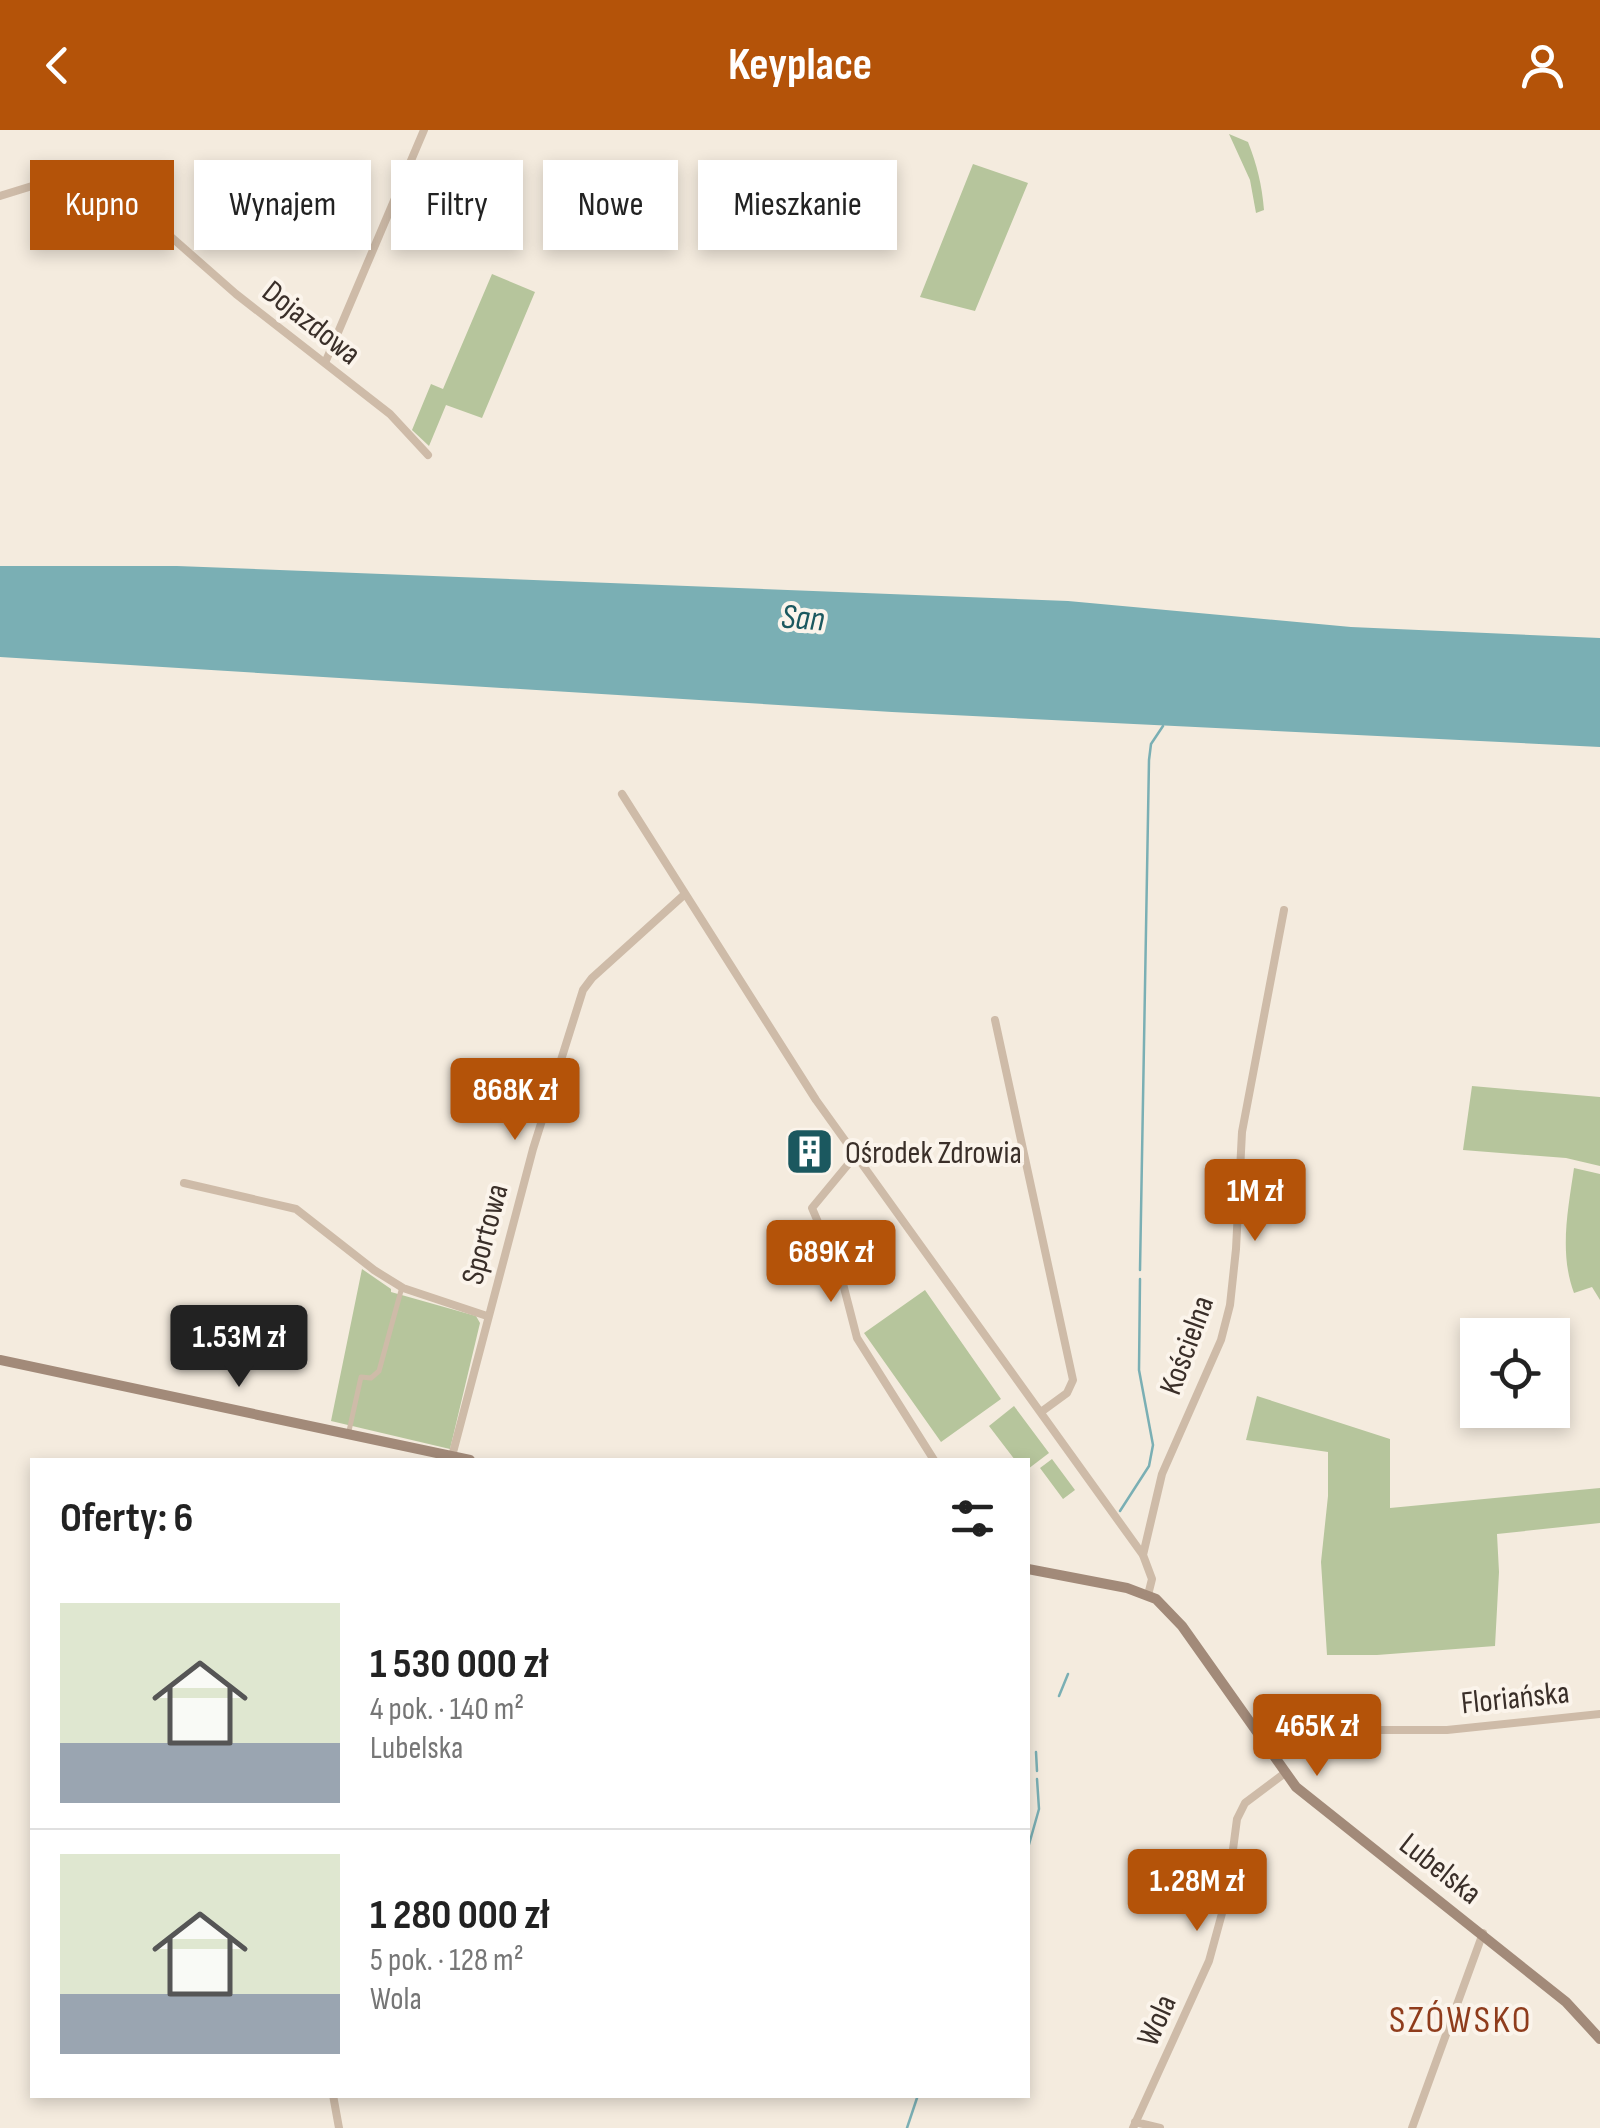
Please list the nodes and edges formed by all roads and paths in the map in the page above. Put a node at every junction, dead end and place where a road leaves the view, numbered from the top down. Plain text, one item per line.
1 (424, 130) edge
2 (0, 196) edge
3 (325, 363) junction
4 (428, 455) dead end
5 (622, 794) dead end
6 (686, 894) junction
7 (1284, 910) dead end
8 (995, 1020) dead end
9 (855, 1156) junction
10 (184, 1182) dead end
11 (402, 1287) junction
12 (487, 1316) junction
13 (0, 1360) edge
14 (1041, 1412) junction
15 (349, 1434) junction
16 (451, 1458) edge
17 (933, 1458) edge
18 (1142, 1554) junction
19 (1030, 1570) edge
20 (1148, 1595) junction
21 (1600, 1714) edge
22 (1255, 1730) junction
23 (1286, 1773) junction
24 (1483, 1933) junction
25 (1600, 2038) edge
26 (334, 2098) edge
27 (1134, 2125) edge
28 (339, 2128) edge
29 (1160, 2128) edge
30 (1412, 2128) edge

1 - 3 street
2 - 3 street, Dojazdowa
3 - 4 street, Dojazdowa
5 - 6 street
6 - 9 street
6 - 12 street, Sportowa
7 - 18 street, Kościelna
8 - 14 street
9 - 14 street
9 - 17 street
10 - 11 street
11 - 12 street
11 - 15 street
12 - 16 street, Sportowa
13 - 15 main road
14 - 18 street
15 - 16 main road
18 - 20 street
19 - 20 main road, Lubelska
20 - 22 main road, Lubelska
21 - 22 street, Floriańska
22 - 23 main road, Lubelska
23 - 24 main road, Lubelska
23 - 27 street, Wola
24 - 25 main road, Lubelska
24 - 30 street
26 - 28 street
27 - 29 street

